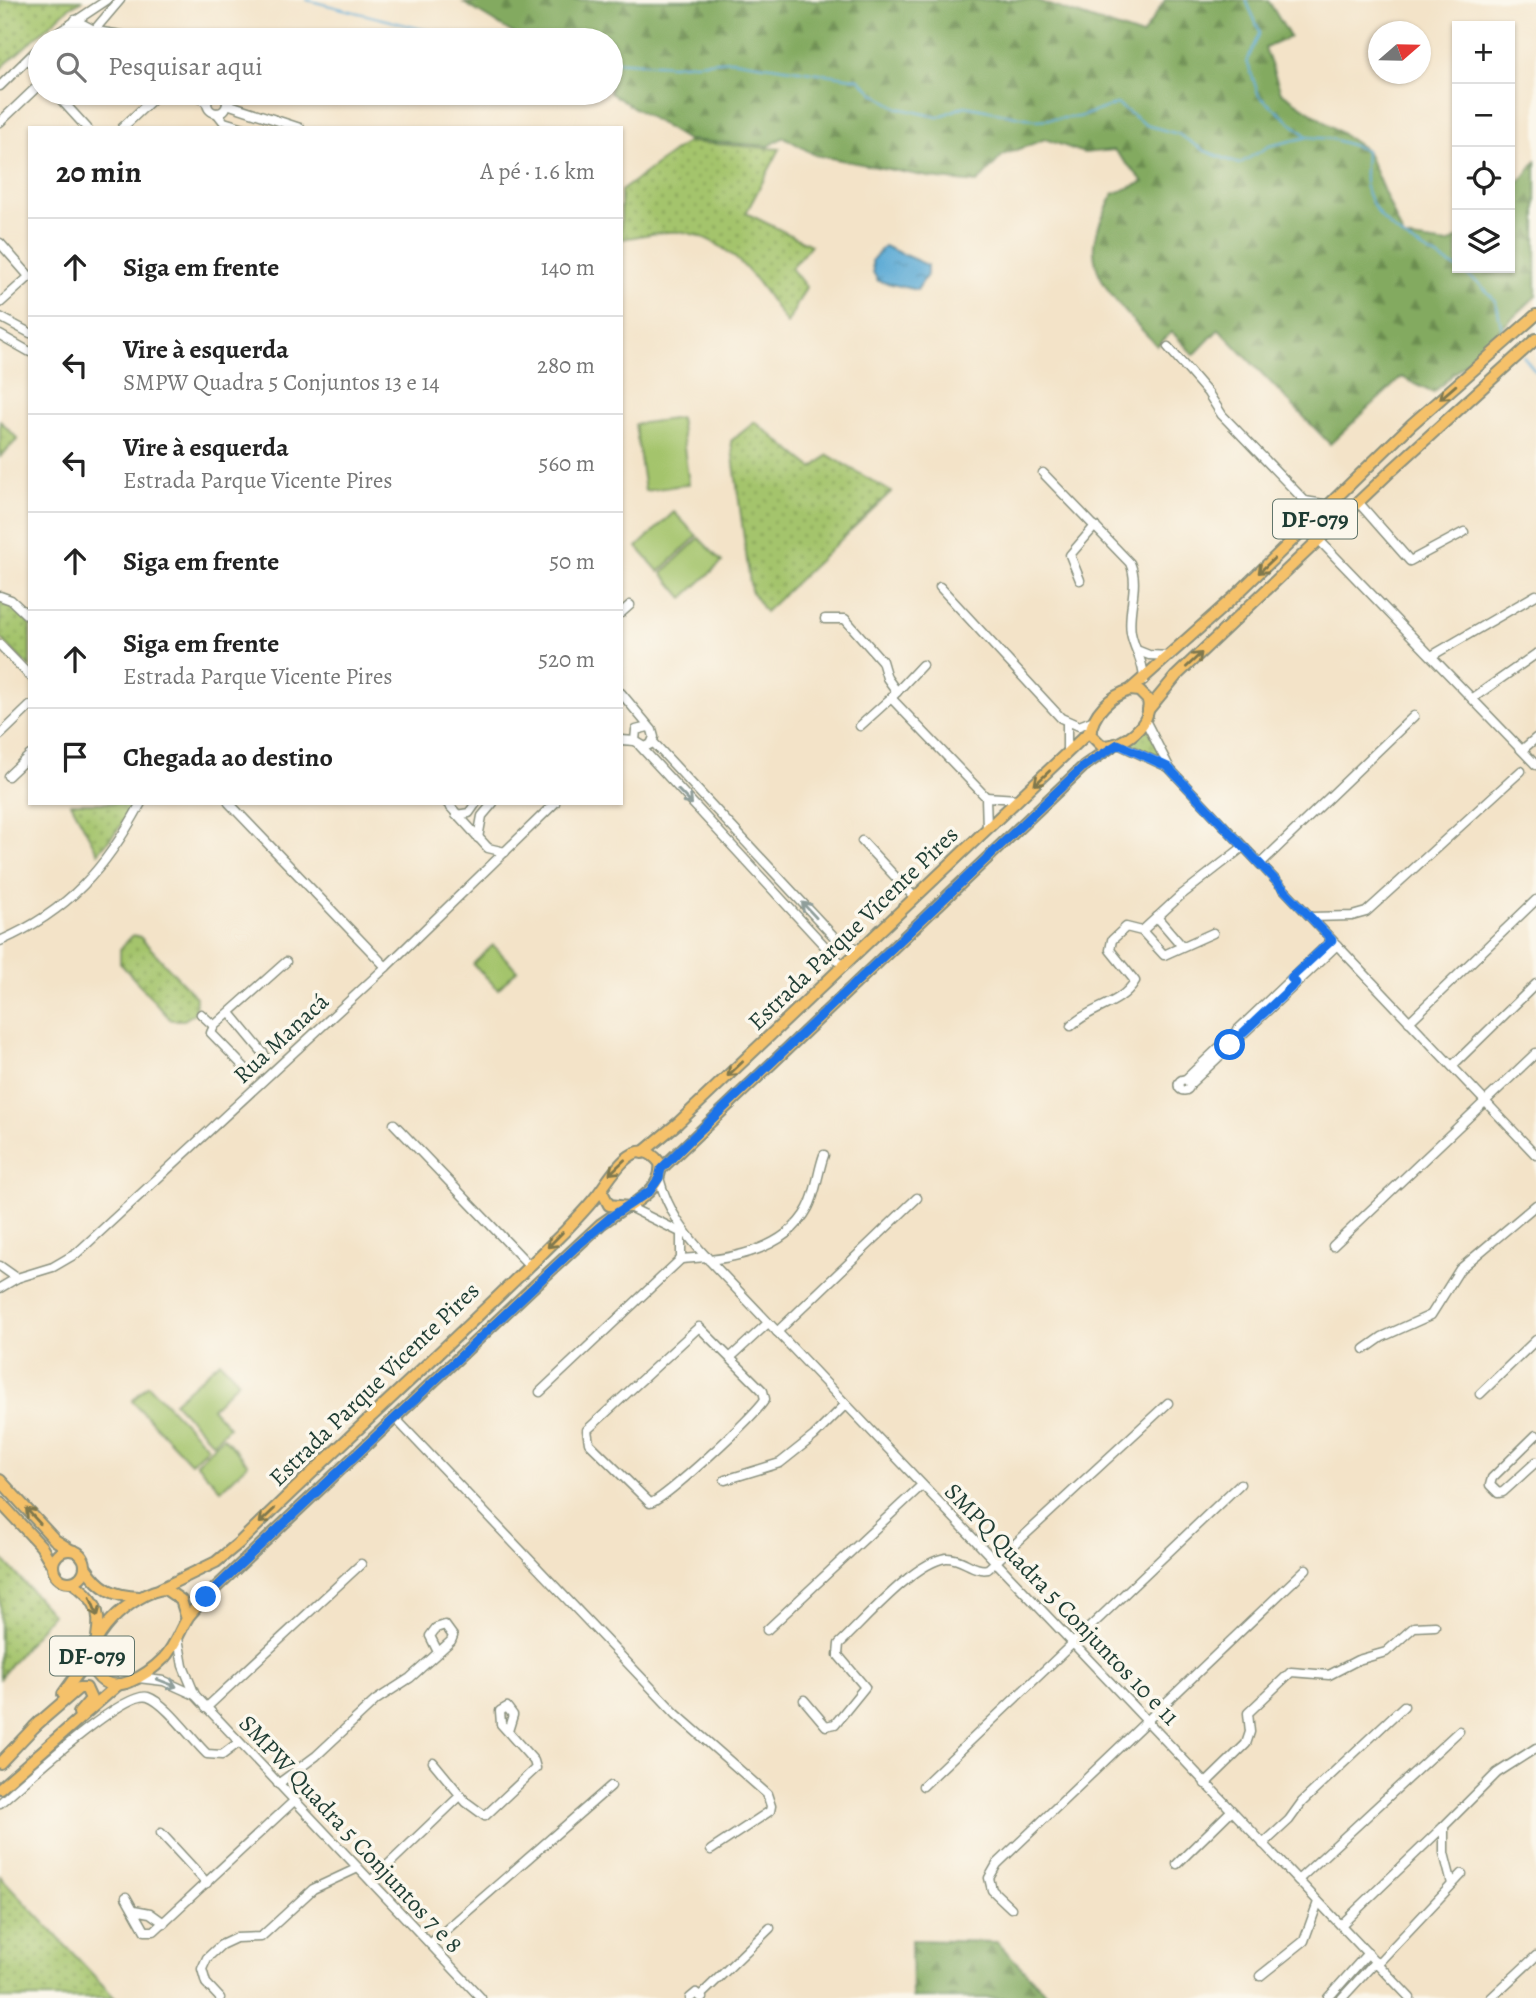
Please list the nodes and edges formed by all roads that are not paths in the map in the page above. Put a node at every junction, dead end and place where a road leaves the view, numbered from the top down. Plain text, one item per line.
1 (107, 0) edge
2 (120, 0) edge
3 (75, 20) junction
4 (64, 28) edge
5 (90, 28) edge
6 (98, 28) edge
7 (28, 59) edge
8 (0, 88) edge
9 (28, 95) edge
10 (66, 105) edge
11 (146, 105) edge
12 (209, 105) edge
13 (226, 105) edge
14 (229, 105) edge
15 (14, 109) junction
16 (217, 113) junction
17 (0, 116) edge
18 (0, 122) edge
19 (85, 126) edge
20 (124, 126) edge
21 (237, 126) edge
22 (294, 126) edge
23 (0, 243) edge
24 (28, 275) edge
25 (28, 277) edge
26 (0, 303) edge
27 (1536, 314) edge
28 (0, 317) edge
29 (28, 332) edge
30 (0, 335) edge
31 (1532, 343) edge
32 (1168, 347) dead end
33 (28, 351) edge
34 (1396, 440) junction
35 (1408, 457) junction
36 (1042, 473) dead end
37 (1305, 501) junction
38 (1359, 503) junction
39 (1330, 505) junction
40 (1096, 526) junction
41 (1464, 533) dead end
42 (1300, 534) junction
43 (1320, 541) junction
44 (1080, 580) dead end
45 (940, 587) dead end
46 (1536, 595) edge
47 (0, 597) edge
48 (630, 605) dead end
49 (623, 610) edge
50 (28, 616) edge
51 (825, 619) dead end
52 (0, 645) edge
53 (1139, 651) junction
54 (1536, 654) edge
55 (1433, 655) junction
56 (1170, 656) junction
57 (922, 665) dead end
58 (28, 674) edge
59 (1144, 680) junction
60 (1130, 690) junction
61 (894, 695) junction
62 (623, 696) edge
63 (1473, 698) junction
64 (28, 708) edge
65 (1146, 715) junction
66 (1414, 716) dead end
67 (1067, 724) junction
68 (1093, 725) junction
69 (860, 726) dead end
70 (648, 727) junction
71 (0, 735) edge
72 (1536, 738) edge
73 (623, 740) edge
74 (653, 742) junction
75 (637, 744) junction
76 (1114, 746) junction
77 (1522, 750) junction
78 (28, 757) edge
79 (1064, 757) junction
80 (1536, 765) edge
81 (1168, 767) junction
82 (1521, 771) dead end
83 (8, 776) dead end
84 (986, 797) junction
85 (1018, 799) junction
86 (140, 805) edge
87 (231, 805) edge
88 (449, 805) edge
89 (474, 805) edge
90 (491, 805) edge
91 (553, 805) edge
92 (456, 814) junction
93 (986, 829) junction
94 (478, 838) junction
95 (862, 841) dead end
96 (488, 848) junction
97 (1243, 848) junction
98 (505, 852) junction
99 (1260, 864) junction
100 (489, 867) junction
101 (915, 898) junction
102 (1536, 900) edge
103 (1157, 917) junction
104 (1311, 917) junction
105 (1142, 931) junction
106 (1213, 933) dead end
107 (0, 941) edge
108 (1334, 942) junction
109 (1181, 945) junction
110 (862, 950) junction
111 (286, 962) dead end
112 (386, 967) junction
113 (844, 967) junction
114 (1536, 984) edge
115 (230, 1013) junction
116 (201, 1014) dead end
117 (1409, 1022) junction
118 (214, 1026) junction
119 (1070, 1026) dead end
120 (1536, 1053) edge
121 (1452, 1066) junction
122 (1188, 1082) dead end
123 (1485, 1102) junction
124 (394, 1124) dead end
125 (642, 1153) junction
126 (824, 1155) dead end
127 (1536, 1155) edge
128 (660, 1174) junction
129 (601, 1190) junction
130 (917, 1198) dead end
131 (1536, 1205) edge
132 (627, 1207) junction
133 (685, 1234) junction
134 (1333, 1246) dead end
135 (681, 1259) junction
136 (708, 1259) junction
137 (530, 1265) junction
138 (0, 1266) edge
139 (17, 1278) junction
140 (0, 1288) edge
141 (768, 1323) junction
142 (777, 1332) junction
143 (1536, 1340) edge
144 (1365, 1349) dead end
145 (731, 1357) junction
146 (540, 1392) dead end
147 (1480, 1394) dead end
148 (1168, 1403) dead end
149 (845, 1405) junction
150 (395, 1418) junction
151 (1536, 1435) edge
152 (1536, 1462) edge
153 (0, 1480) edge
154 (725, 1480) dead end
155 (1240, 1483) dead end
156 (922, 1485) junction
157 (0, 1502) edge
158 (68, 1549) junction
159 (996, 1562) junction
160 (361, 1564) dead end
161 (52, 1565) junction
162 (86, 1568) junction
163 (1306, 1569) dead end
164 (72, 1582) junction
165 (160, 1589) junction
166 (139, 1597) junction
167 (187, 1619) junction
168 (1434, 1626) dead end
169 (767, 1630) dead end
170 (178, 1638) junction
171 (96, 1641) junction
172 (1072, 1642) junction
173 (438, 1652) dead end
174 (92, 1654) junction
175 (137, 1678) junction
176 (119, 1685) junction
177 (195, 1695) junction
178 (804, 1700) dead end
179 (1404, 1706) dead end
180 (206, 1708) junction
181 (1148, 1721) junction
182 (34, 1727) junction
183 (508, 1731) dead end
184 (1460, 1731) dead end
185 (238, 1743) junction
186 (1536, 1748) edge
187 (41, 1752) junction
188 (433, 1762) dead end
189 (0, 1763) edge
190 (278, 1784) junction
191 (1205, 1784) junction
192 (611, 1786) dead end
193 (923, 1786) dead end
194 (0, 1788) edge
195 (460, 1796) junction
196 (294, 1801) junction
197 (0, 1803) edge
198 (1231, 1811) junction
199 (1444, 1826) junction
200 (161, 1833) dead end
201 (1263, 1844) junction
202 (711, 1850) dead end
203 (1177, 1864) dead end
204 (358, 1868) junction
205 (1462, 1874) dead end
206 (1298, 1880) junction
207 (371, 1881) junction
208 (207, 1883) junction
209 (1452, 1884) junction
210 (126, 1897) dead end
211 (1318, 1902) junction
212 (1011, 1908) dead end
213 (134, 1910) junction
214 (164, 1923) junction
215 (1340, 1925) junction
216 (770, 1928) dead end
217 (429, 1944) junction
218 (1368, 1953) junction
219 (1536, 1956) edge
220 (1377, 1962) junction
221 (1260, 1976) dead end
222 (702, 1996) edge
223 (220, 1998) edge
224 (481, 1998) edge
225 (690, 1998) edge
226 (1328, 1998) edge
227 (1342, 1998) edge
228 (1410, 1998) edge
229 (1491, 1998) edge

1 - 3 street
2 - 6 street
3 - 4 street
3 - 5 street
7 - 8 street
9 - 15 street
10 - 19 street
11 - 20 street
12 - 16 street
13 - 16 street
14 - 22 street
15 - 17 street
15 - 18 street
16 - 21 street
23 - 24 street
25 - 26 street
27 -> 34 main road, DF-079
28 - 29 street
30 - 33 street
31 - 35 main road, DF-079
32 - 37 street
34 - 35 main road
34 - 39 main road, DF-079
35 - 38 main road, DF-079
36 - 40 street
37 - 39 street
37 - 42 street
38 - 41 street
38 - 43 main road, DF-079
39 - 42 main road, DF-079
40 - 44 street
40 - 53 street
42 -> 56 main road, DF-079
43 - 55 street
65 -> 43 main road, DF-079
45 - 67 street
46 - 55 street
47 - 50 street
48 - 49 street
51 - 61 street
52 - 58 street
53 - 56 street
53 - 59 street
54 - 63 street
55 - 63 street
56 - 59 main road, DF-079
57 - 61 street
59 - 60 main road, DF-079
60 - 65 main road
60 - 68 main road, DF-079
61 - 69 street
61 - 84 street
62 - 70 street
63 - 77 street
64 - 71 street
65 - 76 main road, DF-079
65 - 81 street
66 - 99 street
67 - 68 street
67 - 79 street
68 - 76 main road
68 - 79 main road, Estrada Parque Vicente Pires / DF-079
70 - 74 street
70 - 75 street
72 - 77 street
73 - 75 street
74 - 75 street
110 -> 74 street
75 -> 113 street
76 - 81 street
76 - 128 main road, Estrada Parque Vicente Pires / DF-079
77 - 80 street
78 - 83 street
79 -> 85 main road, Estrada Parque Vicente Pires / DF-079
81 - 97 street
82 - 104 street
84 - 85 street
84 - 93 street
85 - 93 main road, Estrada Parque Vicente Pires / DF-079
86 - 107 street
87 - 112 street
88 - 92 street
89 - 92 street
90 - 94 street
91 - 98 street, Rua Manacá
92 - 94 street
93 - 101 main road, Estrada Parque Vicente Pires / DF-079
94 - 96 street
95 - 101 street
96 - 98 street
96 - 100 street
97 - 99 street
97 - 103 street
98 - 100 street, Rua Manacá
99 - 104 street
100 - 112 street, Rua Manacá
101 - 110 main road, Estrada Parque Vicente Pires / DF-079
102 - 117 street
103 - 105 street
103 - 109 street
104 - 108 street
105 - 109 street
105 - 119 street
106 - 109 street
108 - 117 street
108 - 122 street
110 - 113 main road, Estrada Parque Vicente Pires / DF-079
111 - 115 street
112 - 139 street, Rua Manacá
113 -> 125 main road, Estrada Parque Vicente Pires / DF-079
114 - 121 street
115 - 118 street
115 - 118 street
116 - 118 street
117 - 121 street
120 - 123 street
121 - 123 street
123 - 127 street
123 - 134 street
124 - 137 street
125 - 128 main road
125 -> 129 main road, DF-079
126 - 136 street
128 - 132 main road, DF-079
128 - 133 street, SMPQ Quadra 5 Conjuntos 10 e 11
129 - 132 main road
129 -> 137 main road, Estrada Parque Vicente Pires / DF-079
130 - 142 street
131 - 144 street
132 - 133 street, SMPQ Quadra 5 Conjuntos 10 e 11
132 - 150 main road, Estrada Parque Vicente Pires / DF-079
133 - 135 street
133 - 136 street, SMPQ Quadra 5 Conjuntos 10 e 11
135 - 136 street
135 - 146 street
136 - 141 street, SMPQ Quadra 5 Conjuntos 10 e 11
137 -> 165 main road, Estrada Parque Vicente Pires / DF-079
138 - 139 street
139 - 140 street, Rua Manacá
141 - 142 street, SMPQ Quadra 5 Conjuntos 10 e 11
141 - 145 street
142 - 149 street, SMPQ Quadra 5 Conjuntos 10 e 11
143 - 147 street
145 - 145 street
148 - 159 street
149 - 154 street
149 - 156 street, SMPQ Quadra 5 Conjuntos 10 e 11
150 - 167 main road, Estrada Parque Vicente Pires / DF-079
150 - 202 street
151 - 152 street
158 -> 153 main road
155 - 172 street
156 - 159 street, SMPQ Quadra 5 Conjuntos 10 e 11
156 - 169 street
157 - 161 main road
158 - 161 main road
158 - 162 main road
159 - 172 street, SMPQ Quadra 5 Conjuntos 10 e 11
159 - 178 street
160 - 180 street
161 - 164 main road
162 - 164 main road
162 - 166 main road
163 - 181 street
164 -> 171 main road
165 - 166 main road, DF-079
165 - 167 main road
166 - 171 main road, DF-079
167 - 170 main road, DF-079
168 - 191 street
170 - 175 main road, DF-079
170 - 177 street, SMPW Quadra 5 Conjuntos 7 e 8
171 - 174 main road, DF-079
172 - 181 street, SMPQ Quadra 5 Conjuntos 10 e 11
172 - 193 street
173 - 190 street
174 - 176 main road, DF-079
174 - 182 main road, DF-079
175 - 176 main road, DF-079
175 -> 177 street, SMPW Quadra 5 Conjuntos 7 e 8
176 - 187 main road, DF-079
177 - 180 street, SMPW Quadra 5 Conjuntos 7 e 8
179 - 201 street
180 - 185 street, SMPW Quadra 5 Conjuntos 7 e 8
181 - 191 street, SMPQ Quadra 5 Conjuntos 10 e 11
181 - 212 street
182 - 187 main road
182 - 189 main road, DF-079
183 - 195 street
184 - 206 street
185 - 190 street, SMPW Quadra 5 Conjuntos 7 e 8
185 - 197 street
186 - 199 street
187 - 194 main road, DF-079
188 - 195 street
190 - 196 street, SMPW Quadra 5 Conjuntos 7 e 8
191 - 198 street, SMPQ Quadra 5 Conjuntos 10 e 11
192 - 217 street
195 - 207 street
196 - 204 street, SMPW Quadra 5 Conjuntos 7 e 8
196 - 208 street
198 - 201 street, SMPQ Quadra 5 Conjuntos 10 e 11
198 - 203 street
199 - 209 street
199 - 215 street
200 - 208 street
201 - 206 street, SMPQ Quadra 5 Conjuntos 10 e 11
204 - 207 street, SMPW Quadra 5 Conjuntos 7 e 8
204 - 223 street
205 - 209 street
206 - 211 street, SMPQ Quadra 5 Conjuntos 10 e 11
207 - 217 street, SMPW Quadra 5 Conjuntos 7 e 8
208 - 214 street
209 - 220 street
210 - 213 street
211 - 215 street, SMPQ Quadra 5 Conjuntos 10 e 11
211 - 221 street
213 - 214 street
213 - 214 street
215 - 218 street, SMPQ Quadra 5 Conjuntos 10 e 11
216 - 222 street
217 - 224 street, SMPW Quadra 5 Conjuntos 7 e 8
218 - 220 street, SMPQ Quadra 5 Conjuntos 10 e 11
218 - 226 street
219 - 229 street
220 - 227 street
220 - 228 street, SMPQ Quadra 5 Conjuntos 10 e 11
222 - 225 street

